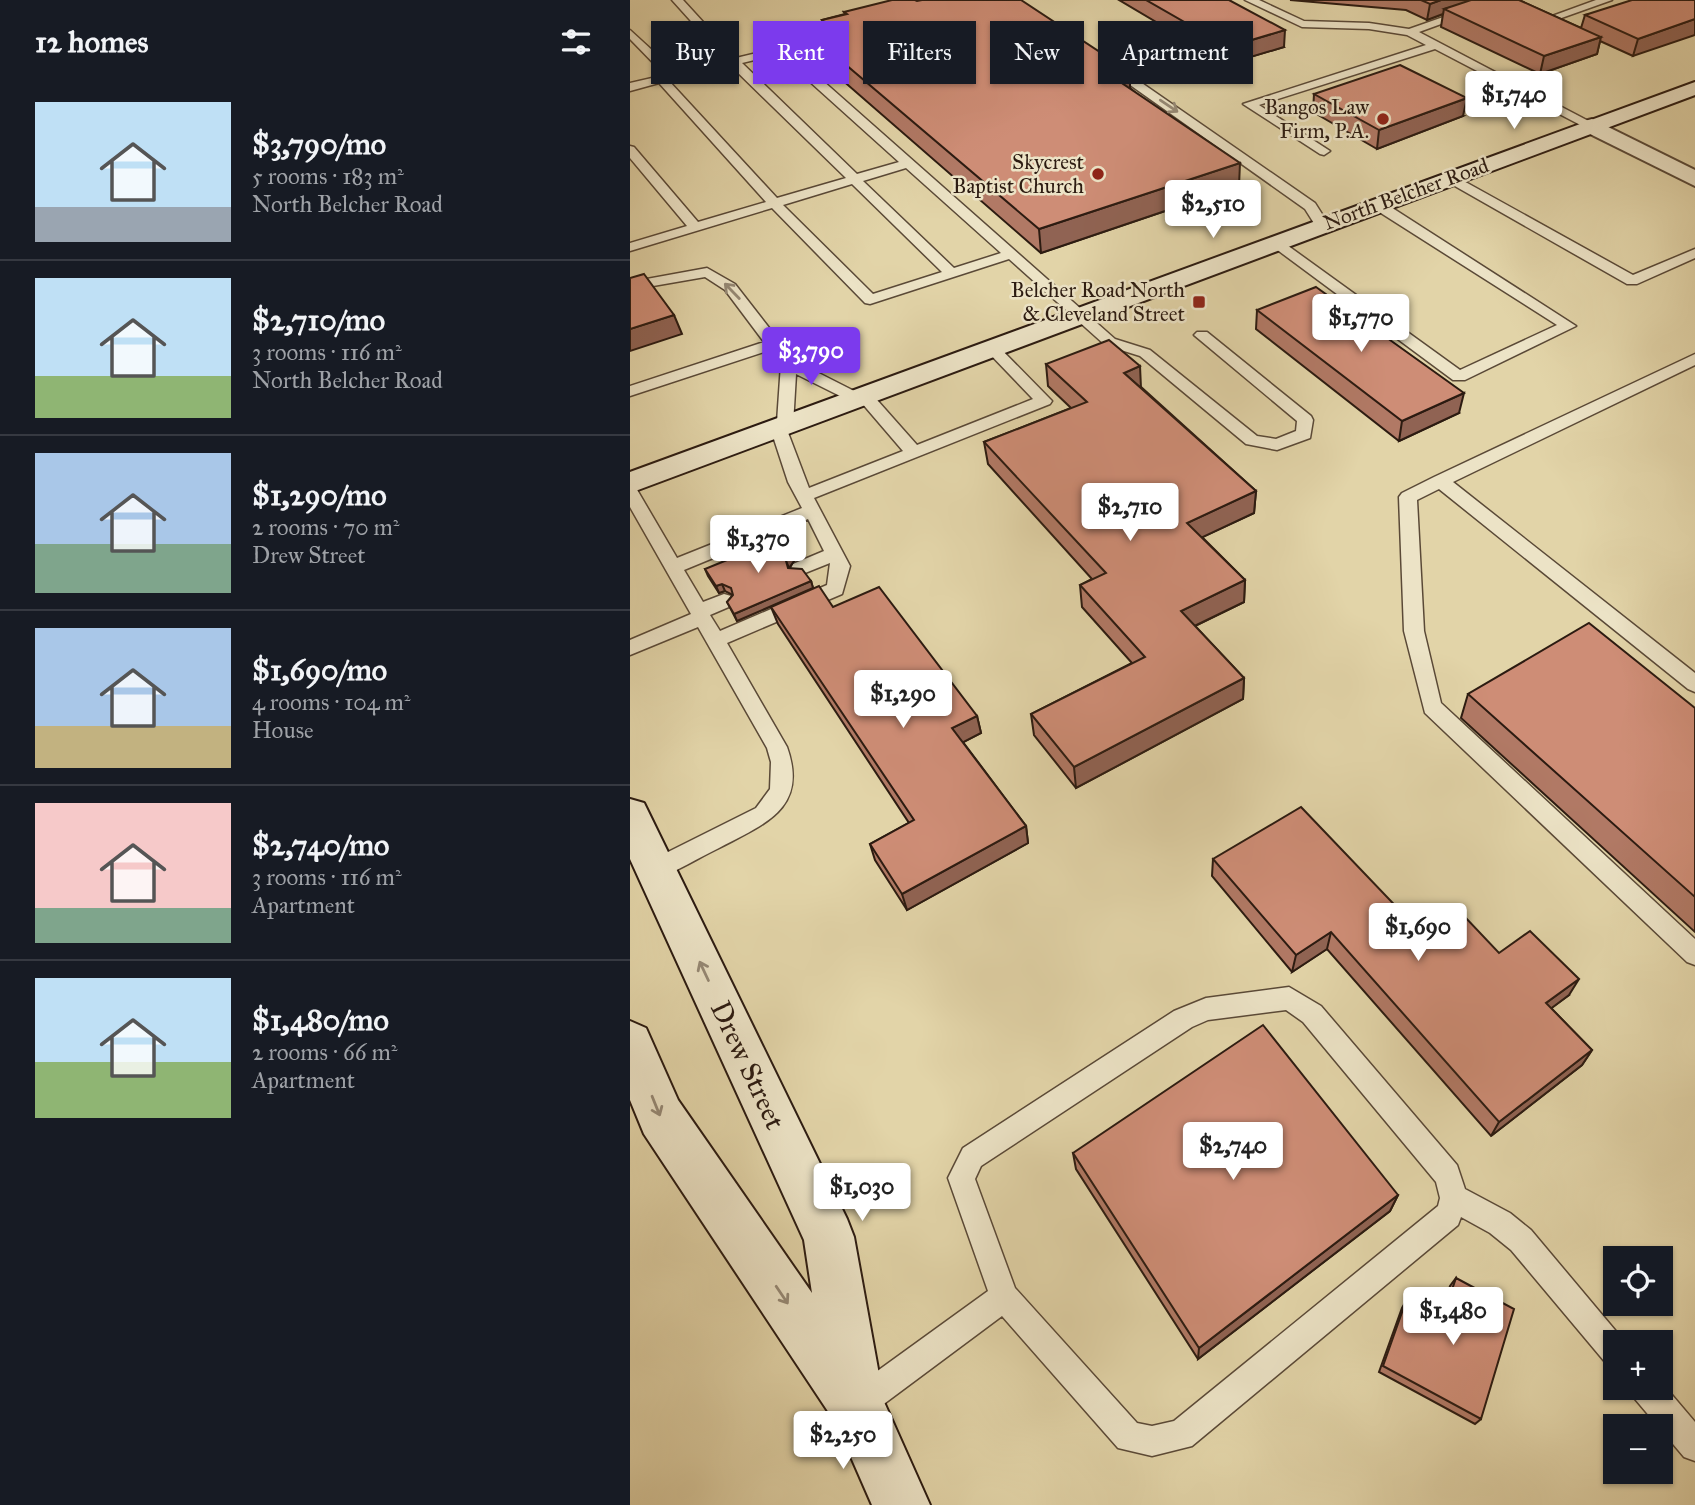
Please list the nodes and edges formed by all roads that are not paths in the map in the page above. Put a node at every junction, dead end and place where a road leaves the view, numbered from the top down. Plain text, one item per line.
1 (677, 0) edge
2 (1250, 0) edge
3 (1503, 0) edge
4 (1607, 0) edge
5 (1549, 19) edge
6 (696, 21) edge
7 (1410, 32) junction
8 (630, 33) edge
9 (1436, 45) junction
10 (1094, 54) edge
11 (651, 59) edge
12 (739, 67) edge
13 (651, 82) edge
14 (672, 84) edge
15 (819, 84) edge
16 (630, 87) edge
17 (1695, 88) edge
18 (1592, 126) junction
19 (630, 150) edge
20 (1324, 151) dead end
21 (908, 163) junction
22 (1451, 178) junction
23 (855, 179) junction
24 (1695, 179) edge
25 (774, 203) junction
26 (1378, 205) junction
27 (1322, 225) junction
28 (695, 227) junction
29 (1275, 243) junction
30 (630, 247) edge
31 (1695, 253) edge
32 (1011, 254) junction
33 (951, 273) junction
34 (633, 286) edge
35 (1079, 315) junction
36 (1202, 335) dead end
37 (774, 344) junction
38 (991, 347) junction
39 (1695, 359) edge
40 (789, 364) junction
41 (630, 391) edge
42 (860, 396) junction
43 (781, 426) junction
44 (914, 453) junction
45 (1440, 481) junction
46 (630, 483) edge
47 (630, 492) edge
48 (808, 504) junction
49 (835, 554) junction
50 (673, 567) junction
51 (800, 569) edge
52 (724, 601) edge
53 (700, 615) junction
54 (716, 640) junction
55 (630, 648) edge
56 (1695, 684) edge
57 (630, 815) edge
58 (656, 869) junction
59 (1695, 954) edge
60 (630, 1042) edge
61 (1454, 1198) junction
62 (1004, 1297) junction
63 (1603, 1338) edge
64 (1656, 1400) edge
65 (857, 1405) junction
66 (1695, 1447) edge
67 (901, 1505) edge

1 - 6 lane
2 - 7 lane
3 - 7 lane
4 - 5 lane
7 - 9 lane
8 - 11 lane
9 - 18 lane
9 - 20 lane
10 -> 27 lane
12 - 23 lane
13 - 16 lane
14 - 25 lane
15 - 21 lane
17 - 18 main road, North Belcher Road
18 - 22 main road, North Belcher Road
18 - 24 main road
19 - 28 lane
21 - 23 lane
21 - 32 lane
22 - 26 main road, North Belcher Road
22 - 31 lane
23 - 25 lane
23 - 33 lane
25 - 28 lane
25 - 33 lane
26 - 27 main road, North Belcher Road
26 - 29 lane
27 - 29 main road, North Belcher Road
28 - 30 lane
29 - 35 main road, North Belcher Road
32 - 33 lane
32 - 35 lane
37 -> 34 lane
35 - 36 lane
35 - 38 main road, North Belcher Road
37 - 40 lane
37 - 41 lane
38 - 42 main road, North Belcher Road
38 - 44 lane
39 - 45 lane
40 - 42 lane
40 - 43 lane
42 - 43 main road, North Belcher Road
42 - 44 lane
43 - 46 main road, North Belcher Road
43 - 48 lane
44 - 48 lane
45 - 56 lane
45 - 59 lane
47 - 50 lane
48 - 49 lane
48 - 50 lane
49 - 51 lane
49 - 54 lane
50 - 53 lane
52 - 53 lane
53 - 54 lane
53 - 55 lane
54 - 58 lane
57 - 58 main road, Drew Street
65 -> 58 main road, Drew Street
60 -> 65 main road, Drew Street
61 - 62 lane
61 - 62 lane
61 - 63 lane
62 - 65 lane
64 - 66 lane
65 - 67 main road, Drew Street

